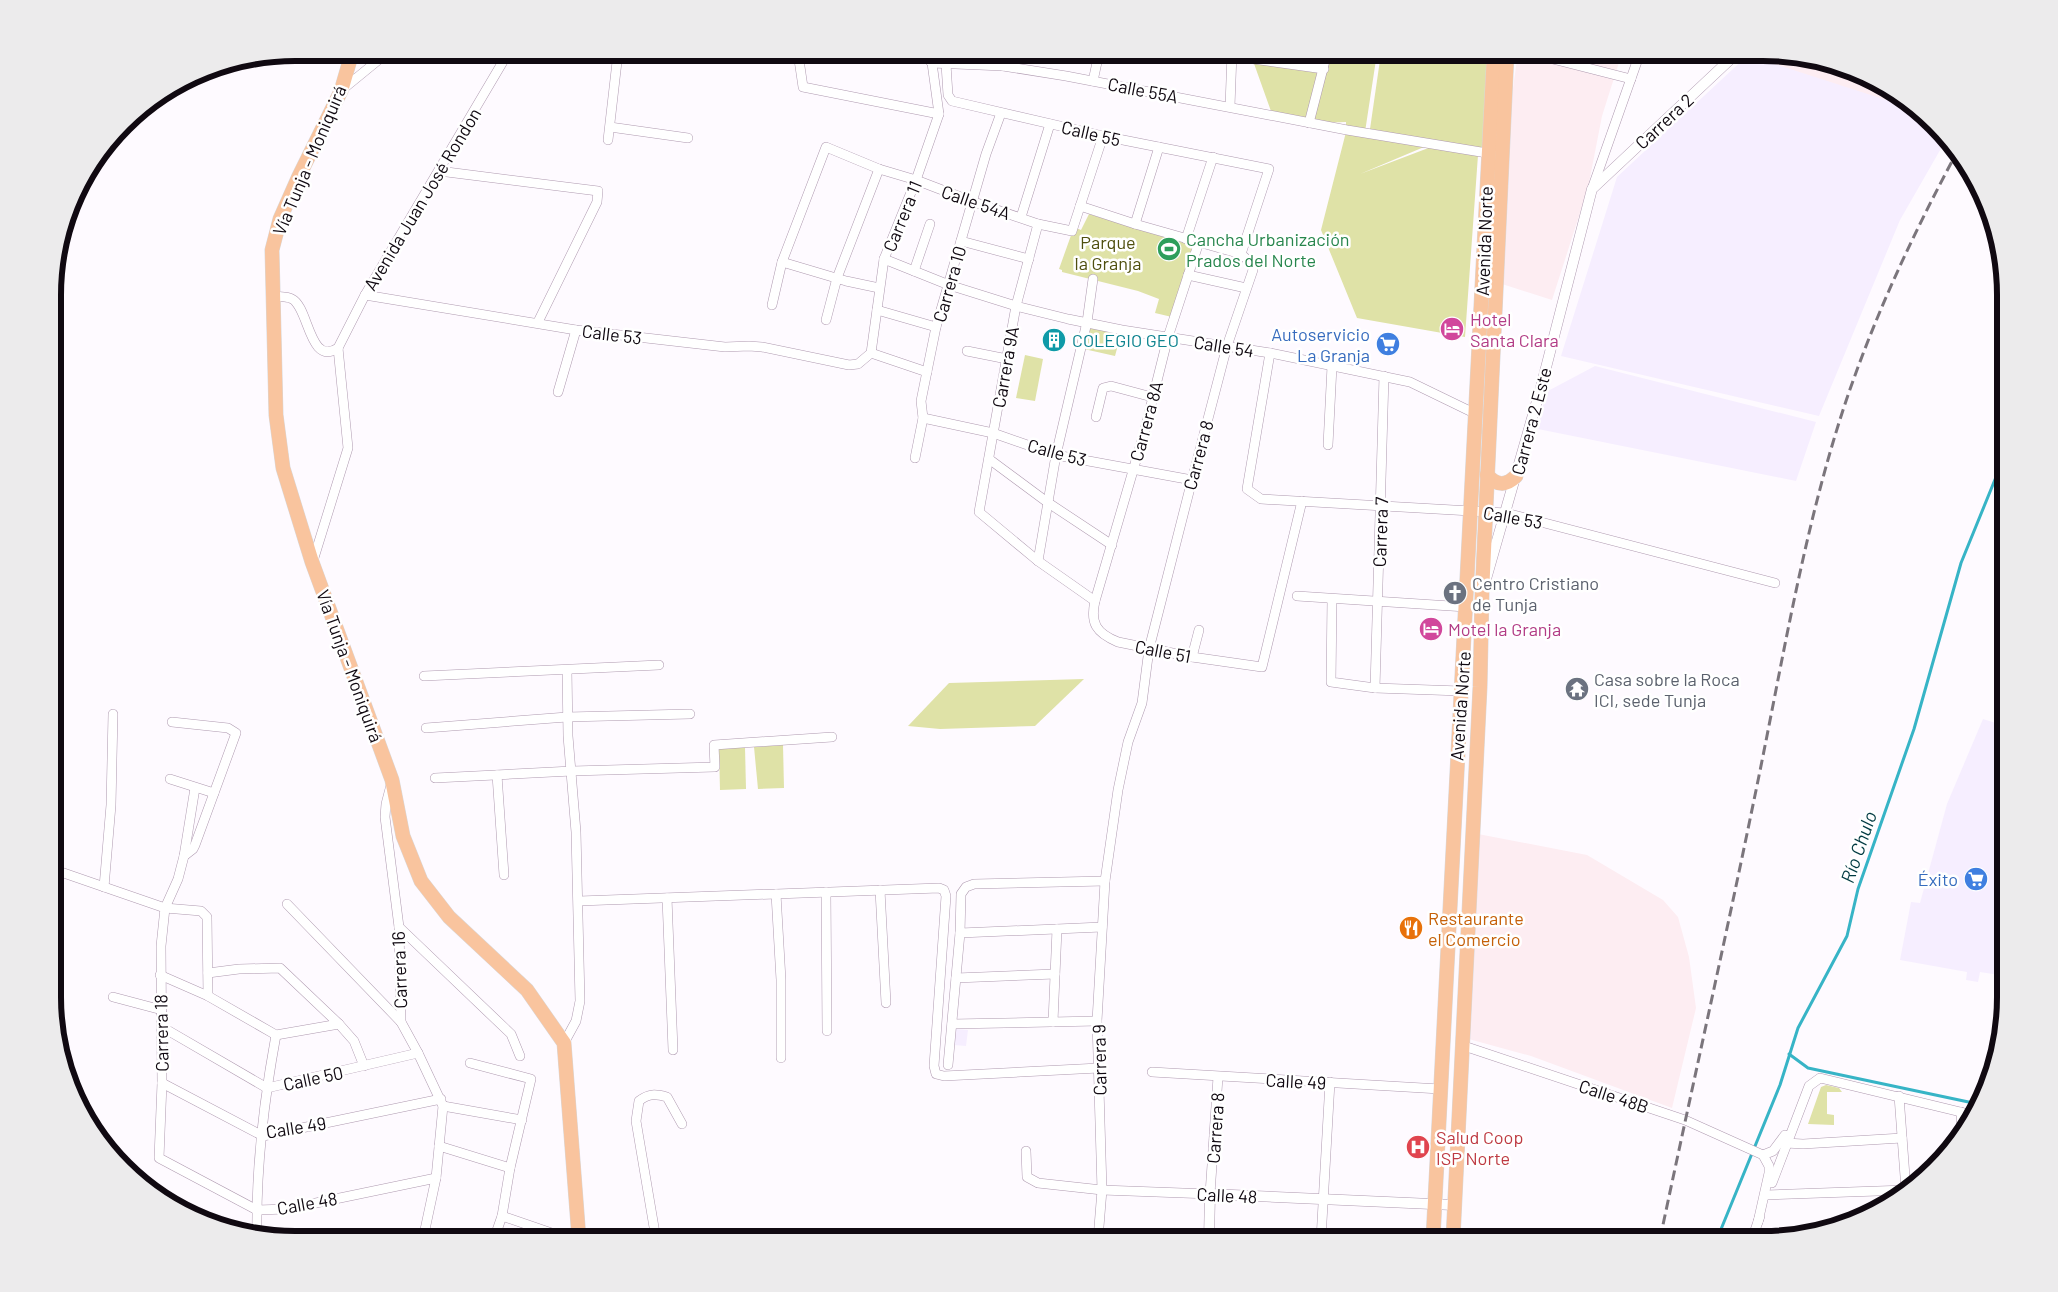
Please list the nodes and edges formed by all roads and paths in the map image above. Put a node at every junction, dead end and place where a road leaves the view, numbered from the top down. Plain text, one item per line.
1 (349, 61) edge
2 (376, 61) edge
3 (503, 61) edge
4 (617, 61) edge
5 (799, 61) edge
6 (1003, 61) edge
7 (1097, 61) edge
8 (1232, 61) edge
9 (1275, 61) edge
10 (1325, 61) edge
11 (1493, 61) edge
12 (1507, 61) edge
13 (1563, 61) edge
14 (1637, 61) edge
15 (1727, 61) edge
16 (932, 63) joint
17 (946, 64) junction
18 (1003, 66) junction
19 (1324, 69) junction
20 (1631, 79) junction
21 (1093, 81) junction
22 (341, 91) junction
23 (1230, 106) junction
24 (1001, 113) junction
25 (939, 114) junction
26 (1309, 122) junction
27 (1050, 124) junction
28 (610, 128) junction
29 (1103, 136) junction
30 (688, 138) dead end
31 (608, 140) dead end
32 (1159, 147) junction
33 (1488, 153) junction
34 (1213, 157) junction
35 (879, 169) junction
36 (439, 171) junction
37 (916, 180) junction
38 (1592, 189) junction
39 (972, 202) junction
40 (1080, 206) junction
41 (1020, 217) junction
42 (930, 224) dead end
43 (1038, 224) junction
44 (1135, 224) junction
45 (1186, 238) junction
46 (961, 241) junction
47 (1198, 242) junction
48 (1241, 254) junction
49 (1029, 258) junction
50 (884, 259) junction
51 (782, 262) junction
52 (914, 271) junction
53 (1188, 275) junction
54 (837, 278) junction
55 (1094, 279) dead end
56 (949, 285) junction
57 (879, 288) junction
58 (1246, 288) junction
59 (366, 295) junction
60 (272, 296) junction
61 (772, 305) dead end
62 (1016, 306) junction
63 (877, 310) junction
64 (826, 320) dead end
65 (538, 322) junction
66 (1087, 322) junction
67 (936, 327) junction
68 (576, 330) junction
69 (1168, 336) junction
70 (1228, 346) junction
71 (338, 348) junction
72 (967, 351) dead end
73 (871, 353) junction
74 (1270, 354) junction
75 (1007, 359) junction
76 (1332, 366) junction
77 (927, 372) junction
78 (1384, 376) junction
79 (558, 392) dead end
80 (1152, 397) junction
81 (1476, 414) junction
82 (1096, 417) dead end
83 (923, 418) junction
84 (993, 433) junction
85 (1328, 445) dead end
86 (1056, 455) junction
87 (915, 458) dead end
88 (989, 459) junction
89 (1134, 468) junction
90 (1488, 475) junction
91 (1516, 476) junction
92 (1192, 480) junction
93 (1302, 501) junction
94 (1047, 502) junction
95 (1381, 505) junction
96 (1469, 511) junction
97 (1486, 511) junction
98 (1506, 513) junction
99 (1112, 545) junction
100 (1038, 561) junction
101 (312, 562) junction
102 (1775, 582) dead end
103 (1482, 594) junction
104 (1297, 596) dead end
105 (1332, 599) junction
106 (1095, 600) junction
107 (1378, 601) junction
108 (1466, 607) junction
109 (1198, 630) dead end
110 (1150, 649) junction
111 (1192, 657) junction
112 (659, 665) dead end
113 (567, 670) junction
114 (424, 676) dead end
115 (1375, 688) junction
116 (1461, 691) junction
117 (113, 714) dead end
118 (690, 714) dead end
119 (567, 717) junction
120 (172, 722) dead end
121 (426, 728) dead end
122 (832, 737) dead end
123 (572, 771) junction
124 (498, 775) junction
125 (434, 778) dead end
126 (170, 779) dead end
127 (392, 780) junction
128 (195, 788) junction
129 (214, 792) junction
130 (184, 856) junction
131 (61, 872) edge
132 (504, 875) dead end
133 (1105, 881) junction
134 (104, 887) junction
135 (880, 890) junction
136 (826, 892) junction
137 (776, 894) junction
138 (668, 898) junction
139 (579, 901) junction
140 (287, 904) dead end
141 (165, 908) junction
142 (398, 927) junction
143 (1102, 927) junction
144 (1057, 929) junction
145 (960, 933) junction
146 (208, 973) junction
147 (1055, 974) junction
148 (160, 975) junction
149 (956, 978) junction
150 (208, 996) junction
151 (112, 997) dead end
152 (886, 1003) dead end
153 (162, 1010) junction
154 (1098, 1021) junction
155 (401, 1022) junction
156 (1053, 1022) junction
157 (339, 1024) junction
158 (952, 1024) junction
159 (162, 1026) junction
160 (827, 1030) dead end
161 (276, 1035) junction
162 (564, 1043) junction
163 (1461, 1045) junction
164 (673, 1050) dead end
165 (418, 1053) junction
166 (520, 1056) dead end
167 (781, 1058) dead end
168 (470, 1063) dead end
169 (364, 1066) junction
170 (948, 1066) dead end
171 (1099, 1068) junction
172 (1152, 1072) dead end
173 (1218, 1077) junction
174 (1330, 1082) junction
175 (162, 1083) junction
176 (1809, 1087) junction
177 (266, 1088) junction
178 (1440, 1089) junction
179 (1899, 1096) junction
180 (442, 1103) junction
181 (1961, 1112) junction
182 (1966, 1113) edge
183 (522, 1120) junction
184 (1961, 1120) edge
185 (682, 1124) dead end
186 (263, 1136) junction
187 (1902, 1138) junction
188 (1786, 1143) junction
189 (438, 1146) junction
190 (1026, 1151) dead end
191 (1763, 1155) junction
192 (159, 1158) joint
193 (510, 1168) junction
194 (436, 1178) junction
195 (1905, 1182) edge
196 (1102, 1190) junction
197 (1894, 1190) edge
198 (1210, 1194) junction
199 (1767, 1195) junction
200 (1323, 1200) junction
201 (1435, 1204) junction
202 (1454, 1205) junction
203 (257, 1210) junction
204 (502, 1216) junction
205 (1758, 1222) junction
206 (257, 1227) edge
207 (425, 1231) edge
208 (497, 1231) edge
209 (546, 1231) edge
210 (578, 1231) edge
211 (655, 1231) edge
212 (1099, 1231) edge
213 (1209, 1231) edge
214 (1321, 1231) edge
215 (1433, 1231) edge
216 (1453, 1231) edge
217 (1755, 1231) edge

1 - 22 main road, Vía Tunja - Moniquirá
2 - 22 street
3 - 36 street, Avenida Juan José Rondon
4 - 28 street
5 - 25 street
6 - 18 street
7 - 21 street
8 - 23 street
9 - 19 street
10 - 19 street
11 - 33 main road, Avenida Norte
12 - 90 main road, Avenida Norte
13 - 20 street
14 - 20 street
15 - 38 street, Carrera 2
16 - 17 street, Calle 55A
16 - 25 street, Carrera 11
17 - 18 street, Calle 55A
17 - 24 street, Calle 55
18 - 21 street, Calle 55A
19 - 26 street
20 - 38 street
21 - 23 street, Calle 55A
22 - 60 main road, Vía Tunja - Moniquirá
23 - 26 street, Calle 55A
24 - 27 street, Calle 55
24 - 39 street, Carrera 10
25 - 37 street, Carrera 11
26 - 33 street, Calle 55A
27 - 29 street, Calle 55
27 - 41 street
28 - 30 street
28 - 31 street
29 - 32 street, Calle 55
29 - 40 street
32 - 34 street, Calle 55
32 - 44 street
33 - 81 main road, Avenida Norte
34 - 45 street
34 - 48 street, Calle 55
35 - 37 street, Calle 54A
35 - 51 street, Calle 54A
35 - 54 street
36 - 59 street, Avenida Juan José Rondon
36 - 65 street
37 - 39 street, Calle 54A
37 - 50 street, Carrera 11
38 - 91 street, Carrera 2 Este
39 - 41 street, Calle 54A
39 - 46 street, Carrera 10
40 - 43 street, Calle 54A
40 - 44 street
41 - 43 street, Calle 54A
42 - 52 street
43 - 49 street, Carrera 9A
44 - 45 street
45 - 47 street
46 - 49 street
46 - 56 street, Carrera 10
47 - 48 street
47 - 53 street, Carrera 8A
48 - 58 street, Carrera 8
49 - 62 street, Carrera 9A
50 - 52 street, Calle 54
50 - 57 street, Carrera 11
51 - 54 street
51 - 61 street
52 - 56 street, Calle 54
53 - 58 street
53 - 69 street, Carrera 8A
54 - 57 street
54 - 64 street
55 - 66 street
56 - 62 street, Calle 54
56 - 67 street, Carrera 10
57 - 63 street, Carrera 11
58 - 70 street, Carrera 8
59 - 65 street, Calle 53
59 - 71 street, Avenida Juan José Rondon
60 - 71 street
60 - 101 main road, Vía Tunja - Moniquirá
62 - 66 street, Calle 54
62 - 75 street, Carrera 9A
63 - 67 street
63 - 73 street, Carrera 11
65 - 68 street, Calle 53
66 - 69 street, Calle 54
66 - 86 street
67 - 77 street, Carrera 10
68 - 73 street, Calle 53
68 - 79 street
69 - 70 street, Calle 54
69 - 80 street, Carrera 8A
70 - 74 street, Calle 54
70 - 92 street, Carrera 8
71 - 101 street
72 - 75 street
73 - 77 street
74 - 76 street, Calle 54
74 - 93 street, Calle 53
75 - 84 street, Carrera 9A
76 - 78 street, Calle 54
76 - 85 street
77 - 83 street, Carrera 10
78 - 81 street, Calle 54
78 - 95 street, Carrera 7
80 - 82 street
80 - 89 street, Carrera 8A
81 - 96 main road, Avenida Norte
83 - 84 street, Calle 53
83 - 87 street, Carrera 10
84 - 86 street, Calle 53
84 - 88 street, Carrera 9A
86 - 89 street, Calle 53
86 - 94 street
88 - 94 street
88 - 100 street, Carrera 9A
89 - 92 street, Calle 53
89 - 99 street, Carrera 8A
90 - 91 main road
90 - 97 main road, Avenida Norte
91 - 98 street, Carrera 2 Este
92 - 110 street, Carrera 8
93 - 95 street, Calle 53
93 - 111 street, Calle 51
94 - 99 street
94 - 100 street
95 - 96 street, Calle 53
95 - 107 street, Carrera 7
96 - 97 street, Calle 53
96 - 108 main road, Avenida Norte
97 - 98 street, Calle 53
97 - 103 main road, Avenida Norte
98 - 102 street, Calle 53
98 - 103 street, Carrera 2 Este
99 - 106 street, Carrera 8A
100 - 106 street
101 - 127 main road, Vía Tunja - Moniquirá
103 - 163 main road, Avenida Norte
104 - 105 street
105 - 107 street
105 - 115 street
106 - 110 street, Calle 51
107 - 108 street
107 - 115 street, Carrera 7
108 - 116 main road, Avenida Norte
109 - 111 street
110 - 111 street, Calle 51
110 - 133 street, Carrera 8
112 - 113 street
113 - 114 street
113 - 119 street
115 - 116 street
116 - 178 main road, Avenida Norte
117 - 134 street
118 - 119 street
119 - 121 street
119 - 123 street
120 - 129 street
122 - 123 street
123 - 124 street
123 - 139 street
124 - 125 street
124 - 132 street
126 - 128 street
127 - 142 street, Carrera 16
127 - 162 main road, Vía Tunja - Moniquirá
128 - 129 street
128 - 130 street
129 - 130 street
130 - 141 street, Carrera 18
131 - 134 street
133 - 143 street, Carrera 9
133 - 145 street
134 - 141 street
135 - 136 street
135 - 152 street
135 - 171 street
136 - 137 street
136 - 160 street
137 - 138 street
137 - 167 street
138 - 139 street
138 - 164 street
139 - 162 street
140 - 155 street
141 - 146 street
141 - 148 street, Carrera 18
142 - 155 street, Carrera 16
142 - 166 street
143 - 144 street
143 - 154 street, Carrera 9
144 - 145 street
144 - 147 street
145 - 149 street
146 - 150 street
146 - 157 street
147 - 149 street
147 - 156 street
148 - 150 street
148 - 153 street, Carrera 18
149 - 158 street
150 - 161 street
151 - 153 street
153 - 159 street, Carrera 18
154 - 156 street
154 - 171 street, Carrera 9
155 - 165 street, Carrera 16
156 - 158 street
157 - 161 street
157 - 169 street
158 - 170 street
159 - 175 street, Carrera 18
159 - 177 street, Calle 50
161 - 177 street
162 - 210 main road
163 - 191 street, Calle 48B
163 - 202 main road, Avenida Norte
165 - 169 street, Calle 50
165 - 180 street, Carrera 16
168 - 183 street
169 - 177 street, Calle 50
171 - 196 street, Carrera 9
172 - 173 street, Calle 49
173 - 174 street, Calle 49
173 - 198 street, Carrera 8
174 - 178 street, Calle 49
174 - 200 street
175 - 186 street, Calle 49
175 - 192 street, Carrera 18
176 - 179 street
176 - 188 street
176 - 191 street
177 - 186 street
178 - 201 main road, Avenida Norte
179 - 181 street
179 - 187 street
180 - 183 street, Calle 49
180 - 186 street, Calle 49
180 - 189 street
181 - 182 street
181 - 184 street
183 - 193 street
185 - 211 street
186 - 203 street
187 - 188 street
187 - 195 street
188 - 199 street
189 - 193 street
189 - 194 street
190 - 196 street, Calle 48
191 - 205 street
192 - 203 street, Calle 48
193 - 204 street
194 - 203 street, Calle 48
194 - 207 street
196 - 198 street, Calle 48
196 - 212 street, Carrera 9
197 - 199 street
198 - 200 street, Calle 48
198 - 213 street, Carrera 8
199 - 205 street
200 - 201 street, Calle 48
200 - 214 street
201 - 202 street, Calle 48
201 - 215 main road, Avenida Norte
202 - 216 main road, Avenida Norte
203 - 206 street
204 - 208 street
204 - 209 street
205 - 217 street

